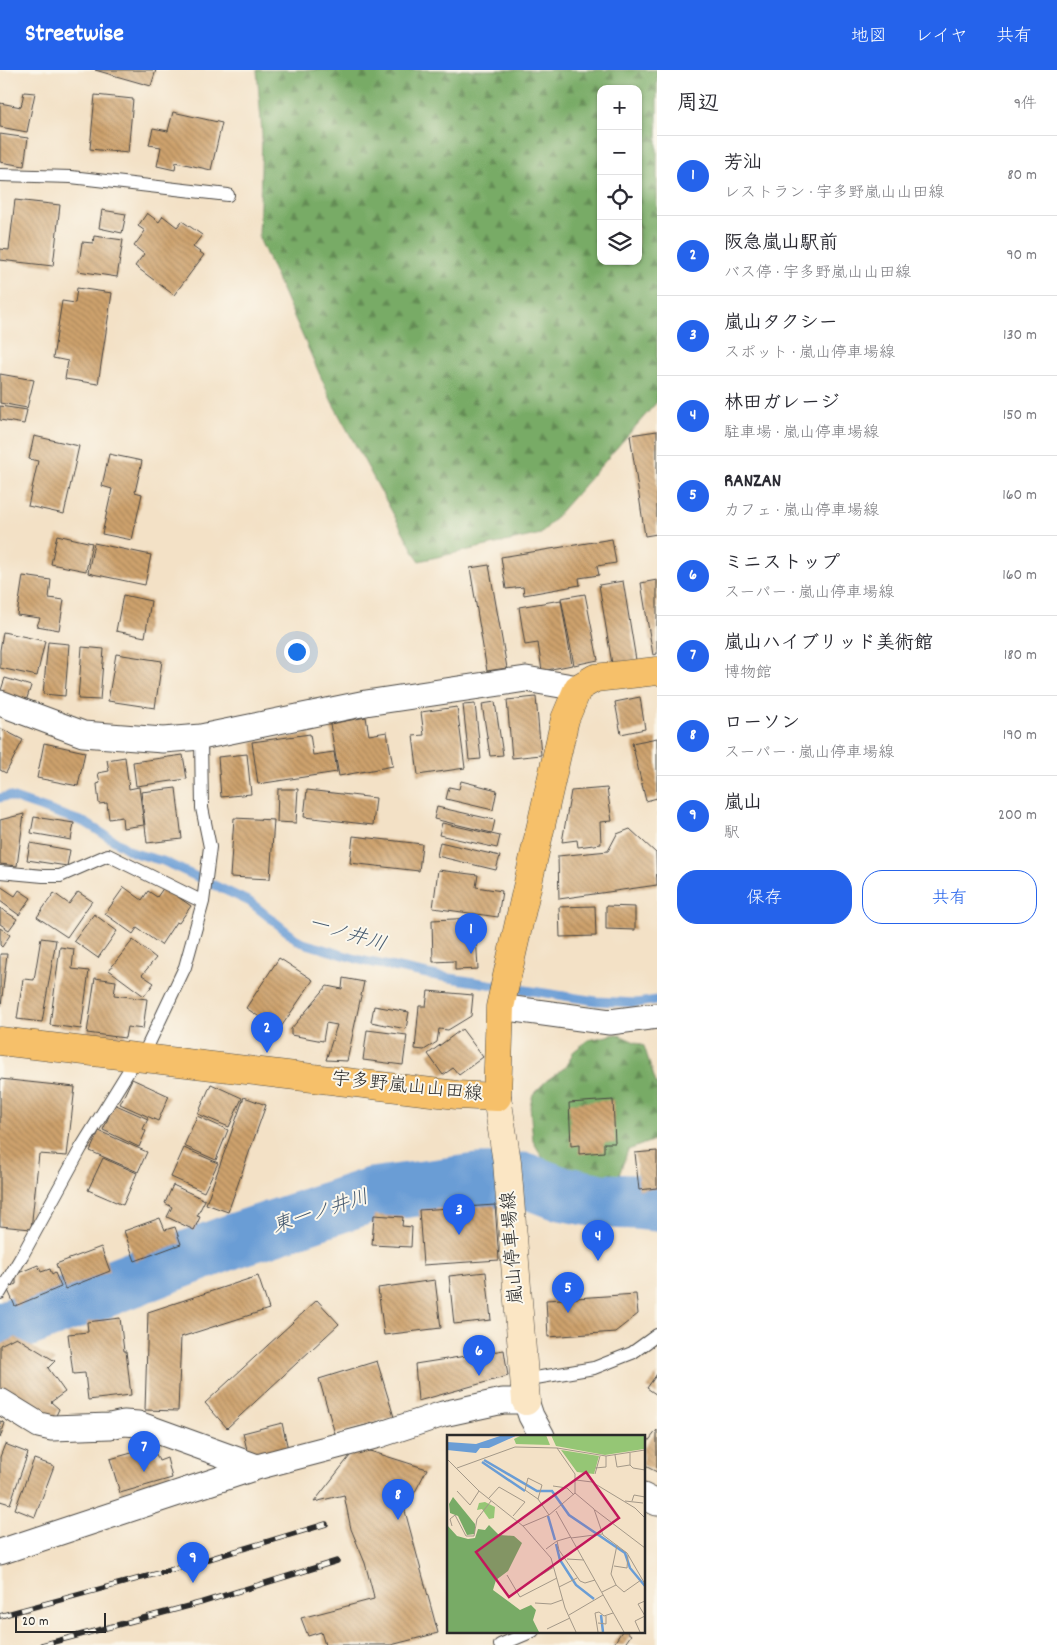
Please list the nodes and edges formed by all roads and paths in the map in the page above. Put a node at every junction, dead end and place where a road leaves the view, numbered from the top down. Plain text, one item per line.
1 (0, 175) edge
2 (228, 195) dead end
3 (657, 670) edge
4 (578, 688) junction
5 (0, 703) edge
6 (201, 736) junction
7 (0, 872) edge
8 (203, 902) junction
9 (503, 994) junction
10 (657, 1016) edge
11 (0, 1042) edge
12 (139, 1058) junction
13 (497, 1096) junction
14 (0, 1293) edge
15 (657, 1335) edge
16 (525, 1390) junction
17 (0, 1401) edge
18 (541, 1435) edge
19 (257, 1467) junction
20 (0, 1552) edge
21 (531, 1632) edge
22 (500, 1645) edge

1 - 2 lane
3 - 4 main road
4 - 6 street
4 - 9 main road, 宇多野嵐山山田線
5 - 6 street
6 - 8 lane
7 - 8 lane
8 - 12 lane
9 - 10 street
9 - 13 main road, 宇多野嵐山山田線
11 - 12 main road, 宇多野嵐山山田線
12 - 13 main road, 宇多野嵐山山田線
12 - 14 lane
13 - 16 main road, 嵐山停車場線
15 - 16 lane
16 - 18 street
16 - 19 street
17 - 19 street
19 - 20 street
21 - 22 lane

